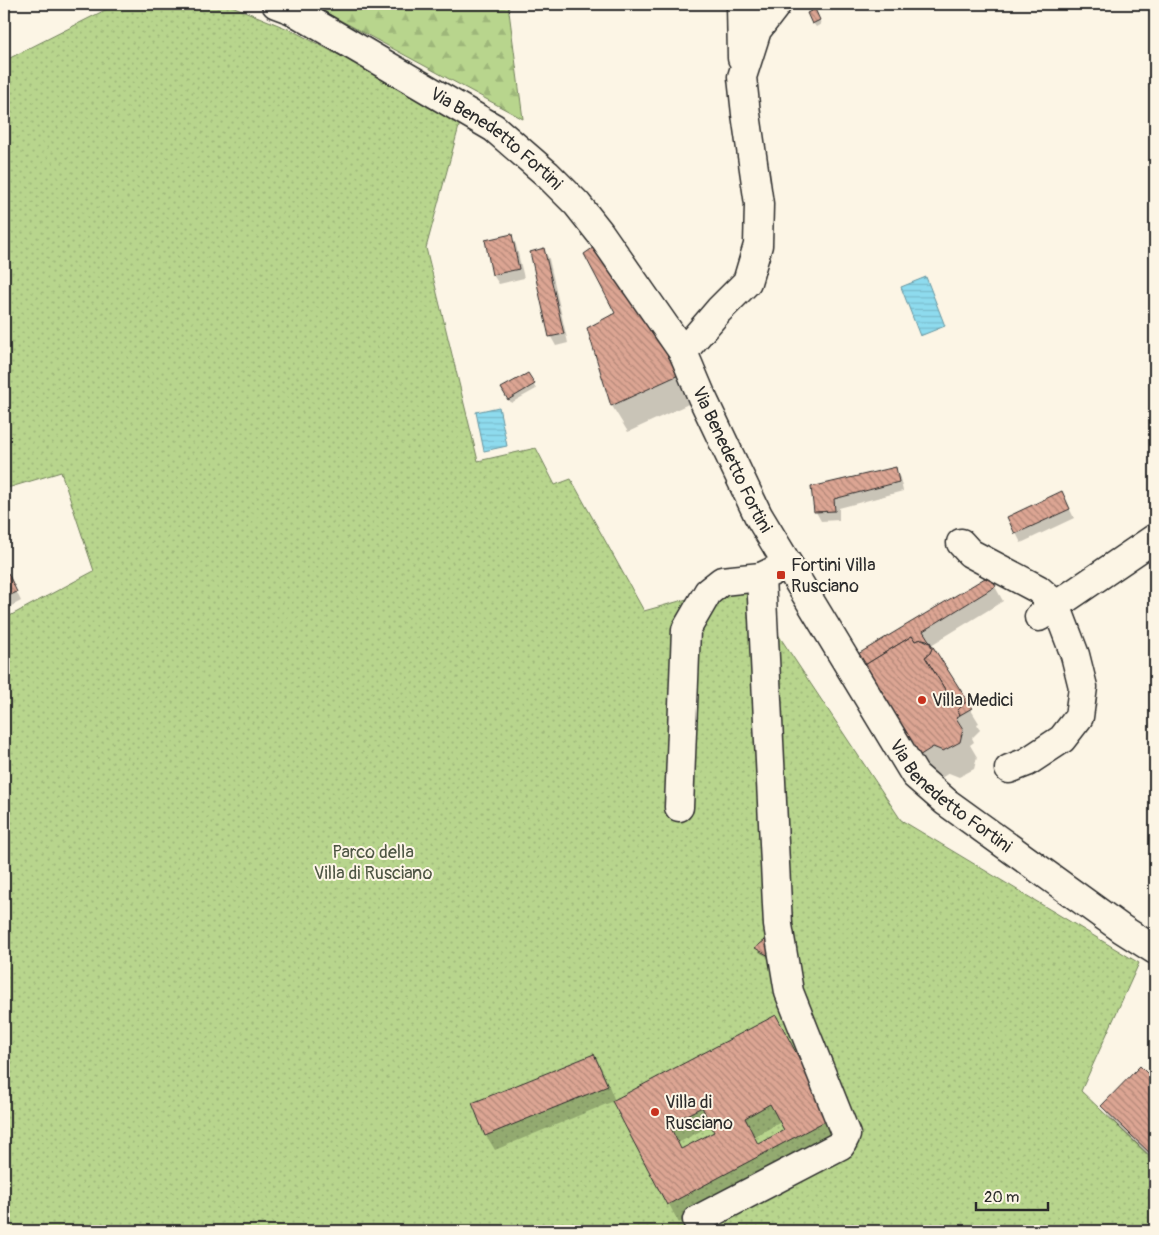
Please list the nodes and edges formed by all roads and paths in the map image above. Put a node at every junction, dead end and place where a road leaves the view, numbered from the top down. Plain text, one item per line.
1 (276, 4) edge
2 (741, 4) edge
3 (777, 4) edge
4 (742, 77) junction
5 (683, 352) junction
6 (1155, 538) edge
7 (961, 543) dead end
8 (788, 564) junction
9 (761, 577) junction
10 (1048, 611) junction
11 (1009, 769) dead end
12 (679, 807) dead end
13 (1155, 950) edge
14 (697, 1220) dead end

1 - 5 street, Via Benedetto Fortini
2 - 4 street
3 - 4 street
4 - 5 street
5 - 8 street, Via Benedetto Fortini
6 - 10 street
7 - 10 street
8 - 9 street
8 - 13 street, Via Benedetto Fortini
9 - 12 street
9 - 14 street
10 - 11 street

